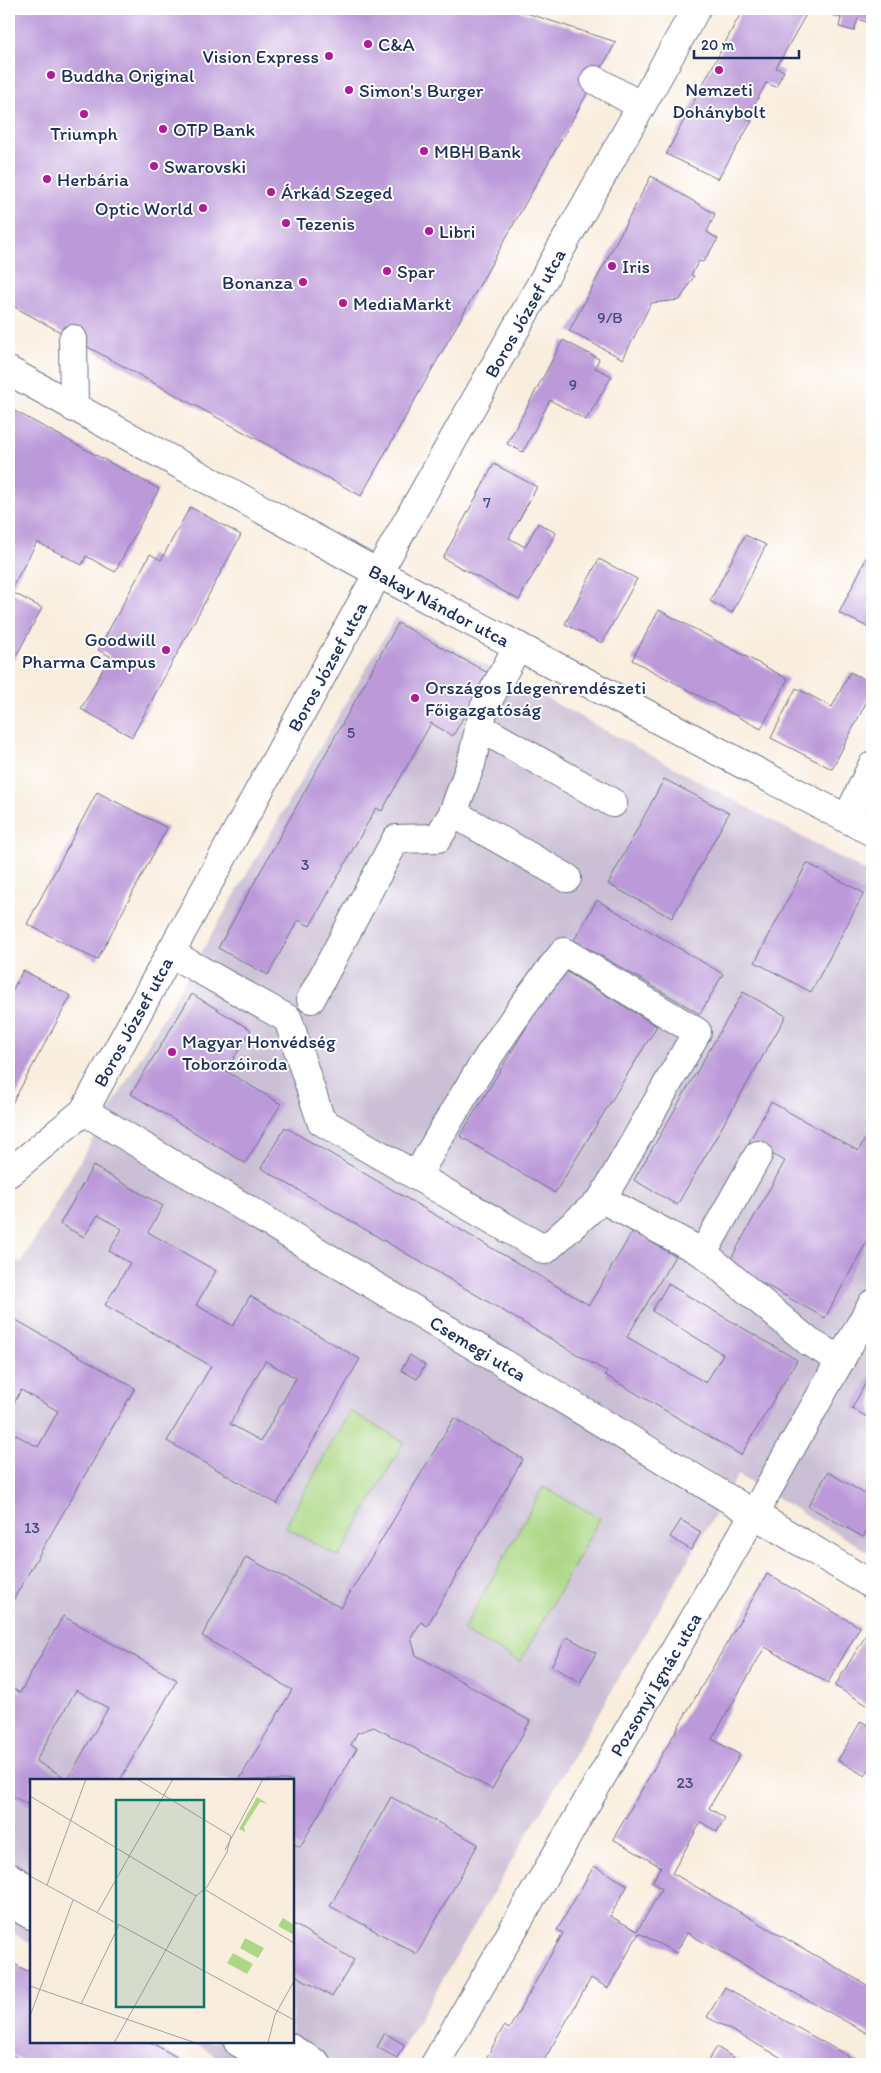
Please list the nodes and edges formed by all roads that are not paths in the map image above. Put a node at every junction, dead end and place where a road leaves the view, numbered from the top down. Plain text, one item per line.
1 (696, 9) edge
2 (595, 80) dead end
3 (641, 106) junction
4 (74, 339) dead end
5 (9, 371) edge
6 (74, 408) junction
7 (378, 573) junction
8 (518, 646) junction
9 (479, 727) junction
10 (872, 766) edge
11 (614, 803) dead end
12 (453, 813) junction
13 (847, 818) junction
14 (872, 832) edge
15 (567, 878) dead end
16 (170, 953) junction
17 (311, 999) dead end
18 (84, 1111) junction
19 (758, 1155) dead end
20 (9, 1173) edge
21 (417, 1176) junction
22 (602, 1199) junction
23 (703, 1253) junction
24 (872, 1304) edge
25 (840, 1360) junction
26 (754, 1514) junction
27 (872, 1586) edge
28 (9, 1877) edge
29 (30, 1889) edge
30 (9, 1902) edge
31 (30, 1914) edge
32 (240, 2043) edge
33 (282, 2043) edge
34 (275, 2064) edge
35 (317, 2064) edge
36 (435, 2064) edge

1 - 3 street, Boros József utca
2 - 3 street
3 - 7 street, Boros József utca
4 - 6 street
5 - 6 street, Bakay Nándor utca
6 - 7 street, Bakay Nándor utca
7 - 8 street, Bakay Nándor utca
7 - 16 street, Boros József utca
8 - 9 street
8 - 13 street, Bakay Nándor utca
9 - 11 street
9 - 12 street
10 - 13 street
12 - 15 street
12 - 17 street
13 - 14 street, Bakay Nándor utca
16 - 18 street, Boros József utca
16 - 21 street
18 - 20 street, Boros József utca
18 - 26 street, Csemegi utca
19 - 23 street
21 - 22 street
21 - 22 street
22 - 23 street
23 - 25 street
24 - 25 street, Pozsonyi Ignác utca
25 - 26 street, Pozsonyi Ignác utca
26 - 27 street, Csemegi utca
26 - 36 street, Pozsonyi Ignác utca
28 - 29 street
30 - 31 street
32 - 34 street
33 - 35 street

